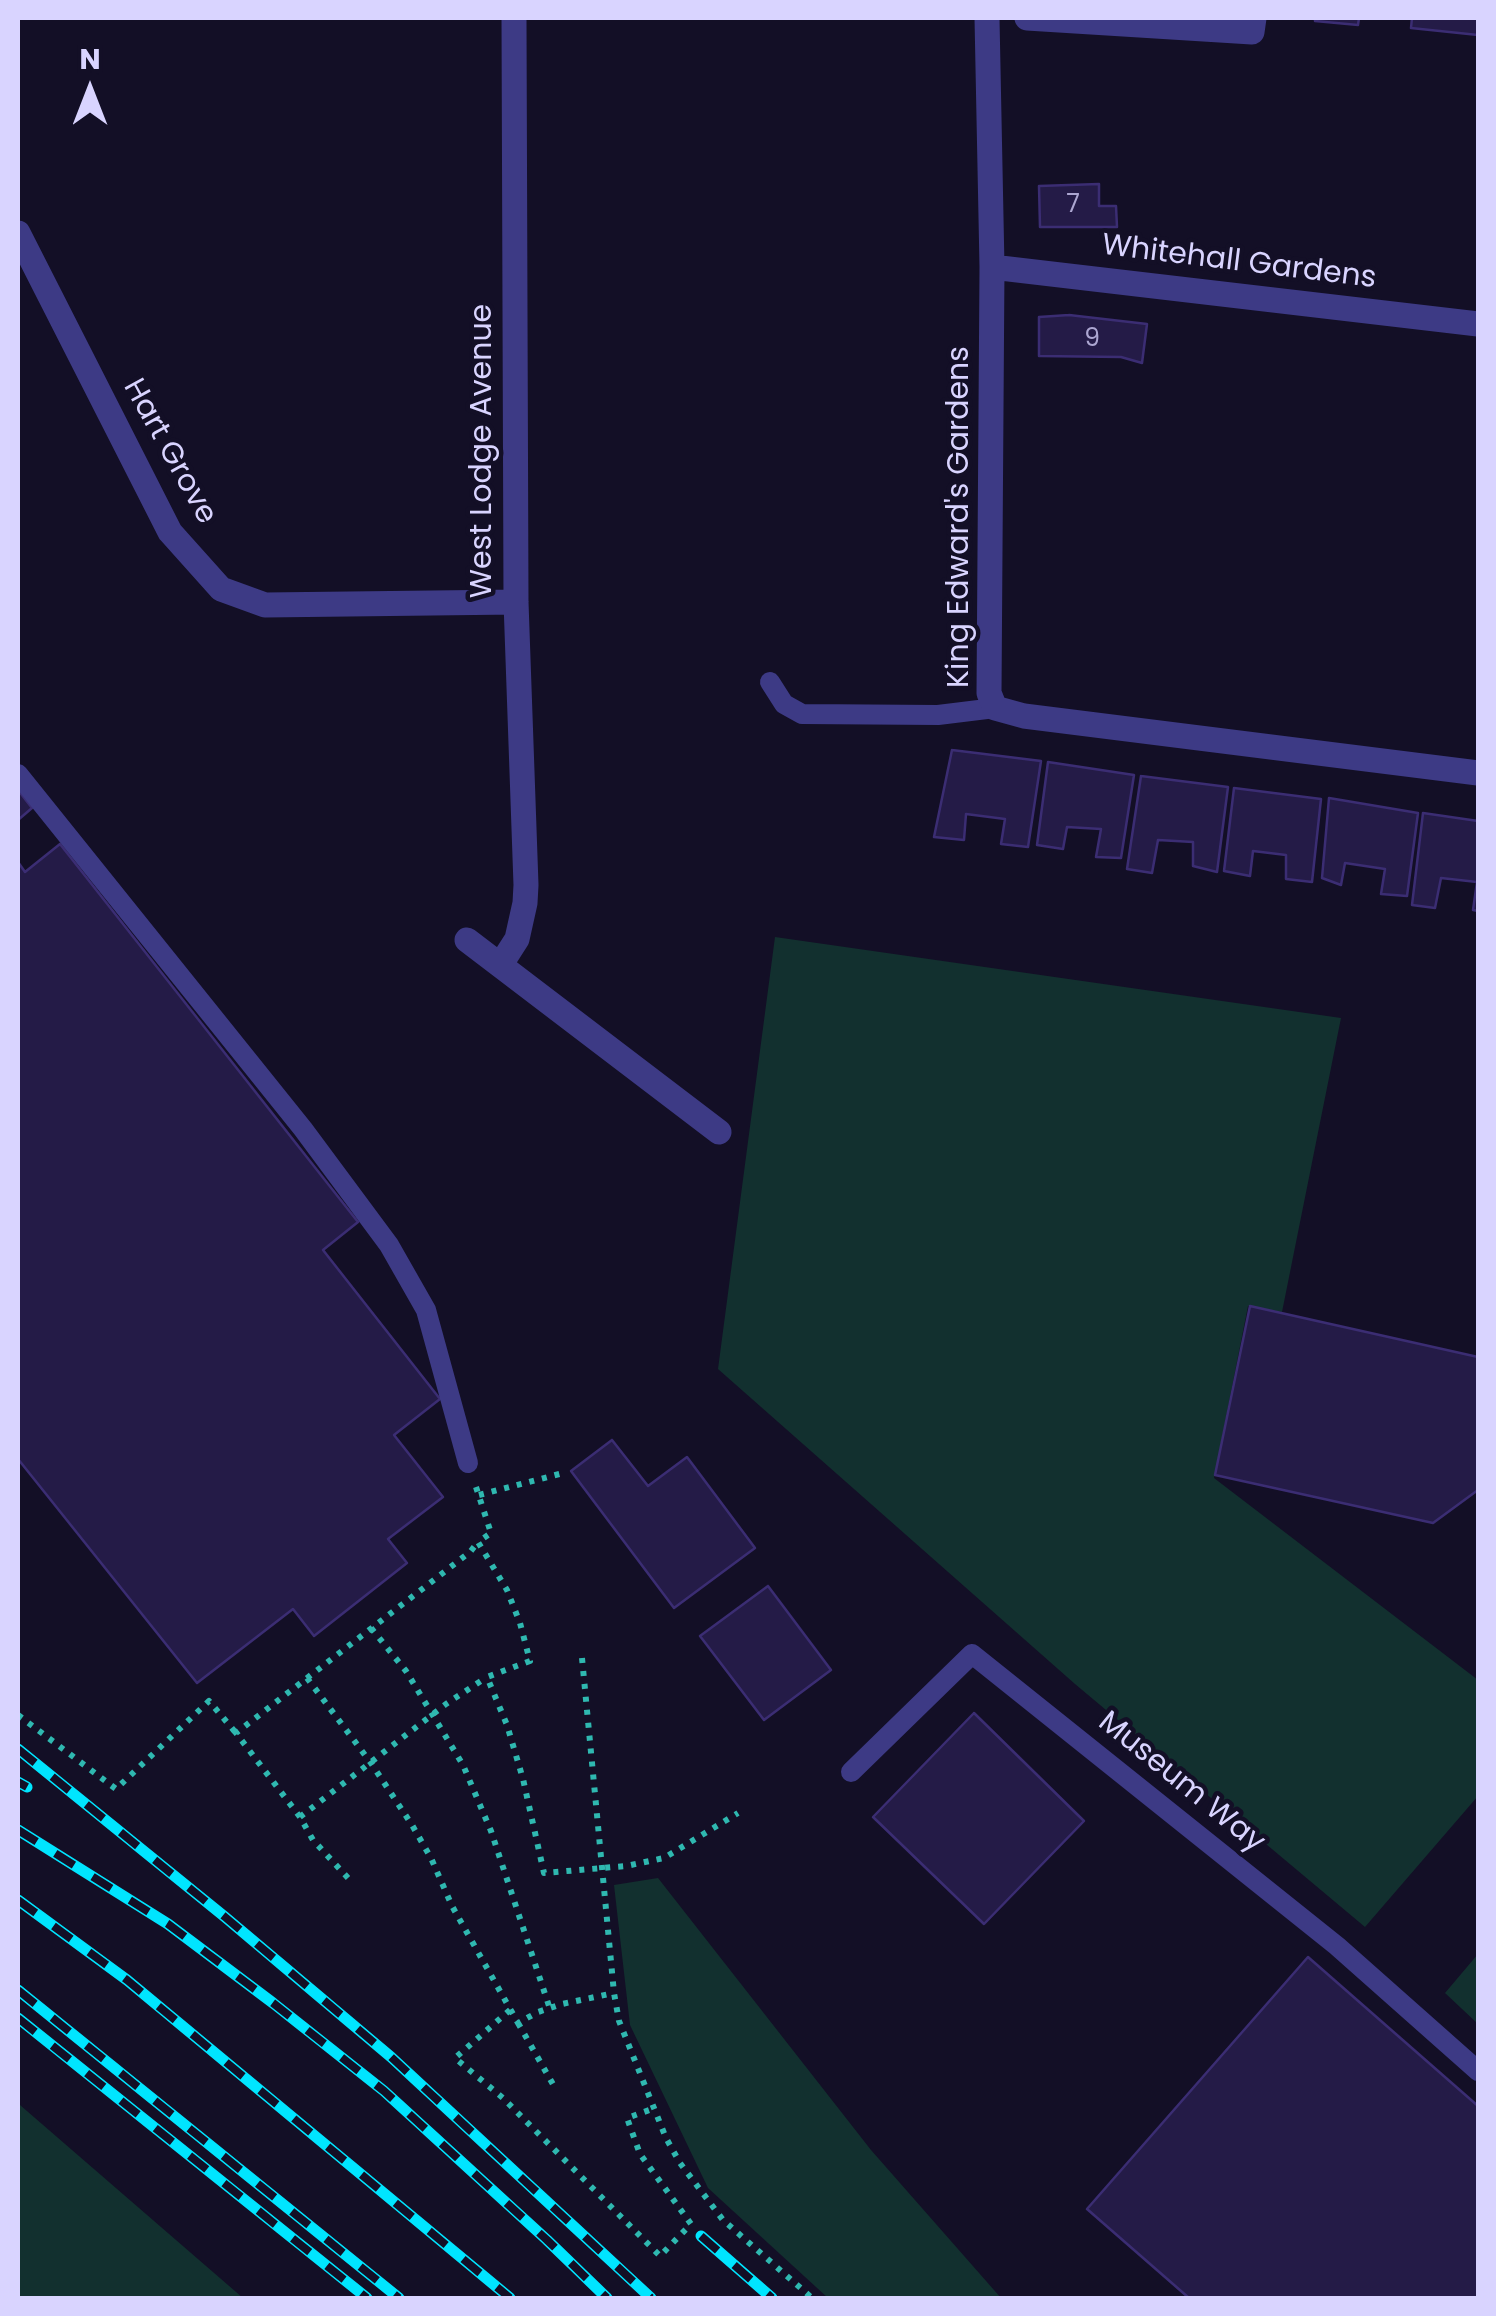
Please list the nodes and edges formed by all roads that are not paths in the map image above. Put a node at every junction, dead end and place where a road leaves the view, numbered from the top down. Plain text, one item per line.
1 (514, 18) edge
2 (987, 18) edge
3 (1026, 18) edge
4 (1254, 18) edge
5 (18, 233) edge
6 (992, 267) junction
7 (1478, 324) edge
8 (516, 602) junction
9 (770, 682) dead end
10 (995, 708) junction
11 (1478, 772) edge
12 (18, 774) edge
13 (467, 940) dead end
14 (500, 964) junction
15 (719, 1132) dead end
16 (468, 1463) road end
17 (851, 1772) dead end
18 (1478, 2071) edge

1 - 8 street, West Lodge Avenue
2 - 6 street, King Edward's Gardens
3 - 4 street
5 - 8 street, Hart Grove
6 - 7 street, Whitehall Gardens
6 - 10 street, King Edward's Gardens
8 - 14 street, West Lodge Avenue
9 - 10 lane
10 - 11 street, King Edward's Gardens
12 - 16 lane
13 - 14 street
14 - 15 street
17 - 18 lane, Museum Way

